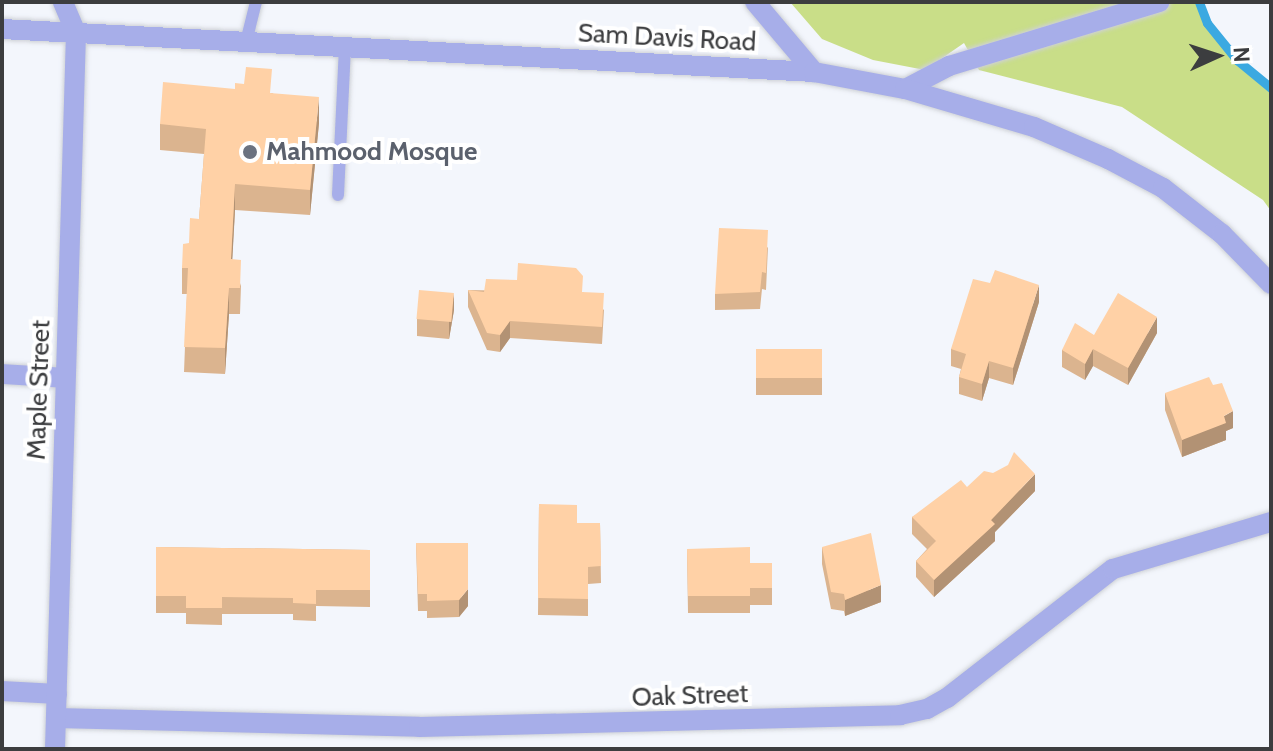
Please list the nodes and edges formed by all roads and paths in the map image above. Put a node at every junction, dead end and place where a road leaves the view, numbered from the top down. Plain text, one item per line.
1 (63, 2) edge
2 (256, 2) edge
3 (755, 2) edge
4 (1159, 2) edge
5 (2, 29) edge
6 (76, 33) junction
7 (246, 42) junction
8 (345, 47) junction
9 (814, 72) junction
10 (905, 89) junction
11 (338, 195) dead end
12 (1271, 284) edge
13 (2, 374) edge
14 (65, 378) junction
15 (1271, 522) edge
16 (2, 691) edge
17 (57, 694) junction
18 (56, 718) junction
19 (55, 749) edge

1 - 6 street
2 - 7 lane
3 - 9 street
4 - 10 street
5 - 6 street, Sam Davis Road
6 - 7 street, Sam Davis Road
6 - 14 street, Maple Street
7 - 8 street, Sam Davis Road
8 - 9 street, Sam Davis Road
8 - 11 lane
9 - 10 street, Sam Davis Road
10 - 12 street, Sam Davis Road
13 - 14 street
14 - 17 street, Maple Street
15 - 18 street, Oak Street
16 - 17 street
17 - 18 street, Maple Street
18 - 19 street, Maple Street

